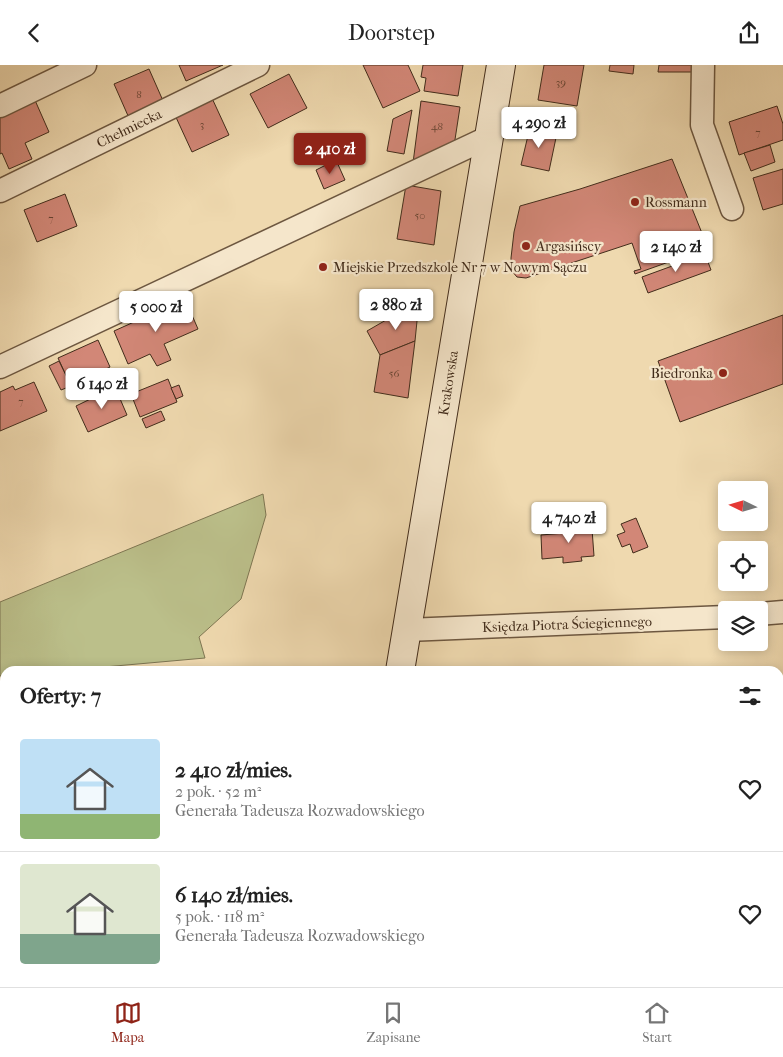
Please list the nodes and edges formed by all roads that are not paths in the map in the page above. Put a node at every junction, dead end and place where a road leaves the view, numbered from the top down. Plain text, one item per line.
1 (85, 65) edge
2 (258, 65) edge
3 (501, 65) edge
4 (703, 65) edge
5 (0, 106) edge
6 (489, 137) junction
7 (0, 191) edge
8 (732, 209) dead end
9 (0, 367) edge
10 (783, 612) edge
11 (768, 613) edge
12 (718, 617) edge
13 (407, 629) junction
14 (401, 666) edge

1 - 5 street
2 - 7 street, Chełmiecka
3 - 6 main road, Krakowska
4 - 8 street
6 - 9 street
6 - 13 main road, Krakowska
10 - 11 street
12 - 13 street, Księdza Piotra Ściegiennego
13 - 14 main road, Krakowska

